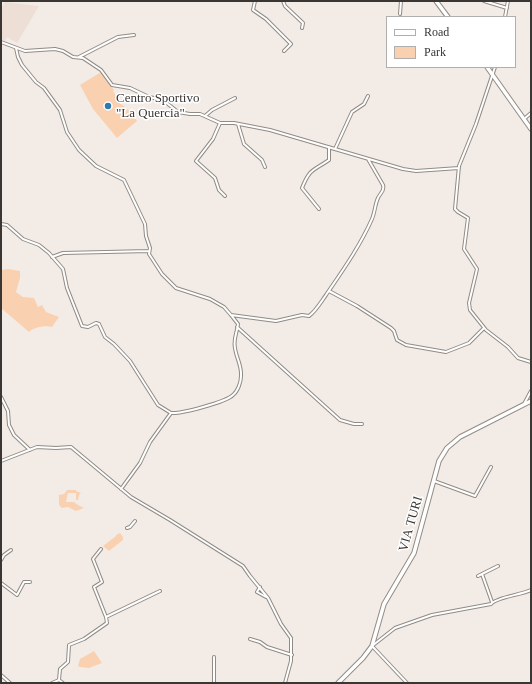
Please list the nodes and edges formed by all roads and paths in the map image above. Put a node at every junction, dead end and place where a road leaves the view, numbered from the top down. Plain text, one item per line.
1 (255, 1) edge
2 (283, 1) edge
3 (401, 1) edge
4 (436, 1) edge
5 (484, 1) edge
6 (508, 1) edge
7 (507, 8) junction
8 (400, 14) dead end
9 (447, 16) edge
10 (505, 16) edge
11 (302, 28) dead end
12 (134, 34) dead end
13 (1, 42) edge
14 (14, 47) junction
15 (284, 51) dead end
16 (79, 58) junction
17 (488, 68) edge
18 (495, 68) edge
19 (493, 75) junction
20 (368, 96) dead end
21 (235, 98) dead end
22 (531, 113) edge
23 (205, 116) junction
24 (524, 119) junction
25 (220, 123) junction
26 (238, 124) junction
27 (531, 129) edge
28 (329, 147) junction
29 (335, 149) junction
30 (368, 159) junction
31 (265, 168) dead end
32 (459, 168) junction
33 (225, 196) dead end
34 (320, 209) dead end
35 (1, 224) edge
36 (150, 249) junction
37 (52, 257) junction
38 (329, 290) junction
39 (231, 315) junction
40 (237, 327) junction
41 (484, 328) junction
42 (531, 362) edge
43 (531, 391) edge
44 (1, 397) edge
45 (531, 401) edge
46 (524, 404) junction
47 (171, 414) junction
48 (362, 424) dead end
49 (30, 450) junction
50 (1, 461) edge
51 (491, 467) dead end
52 (433, 481) junction
53 (121, 489) junction
54 (136, 521) dead end
55 (127, 528) dead end
56 (101, 549) dead end
57 (11, 550) dead end
58 (1, 560) edge
59 (498, 566) dead end
60 (482, 574) junction
61 (478, 576) dead end
62 (1, 582) edge
63 (30, 582) dead end
64 (260, 587) junction
65 (531, 590) edge
66 (160, 591) dead end
67 (268, 598) junction
68 (492, 602) junction
69 (106, 617) junction
70 (250, 639) dead end
71 (372, 646) junction
72 (292, 655) junction
73 (214, 657) dead end
74 (1, 675) edge
75 (59, 680) junction
76 (10, 683) edge
77 (52, 683) edge
78 (63, 683) edge
79 (214, 683) edge
80 (285, 683) edge
81 (338, 683) edge
82 (406, 683) edge

1 - 15 street
2 - 11 street
3 - 8 street
4 - 9 main road
5 - 7 street
6 - 7 street
7 - 10 street
12 - 16 street
13 - 14 street
14 - 16 street
14 - 36 street
16 - 23 street
17 - 19 main road
18 - 19 street
19 - 24 main road
19 - 32 street
20 - 29 street
21 - 23 street
22 - 24 street
23 - 25 street
24 - 27 main road
25 - 26 street
25 - 33 street
26 - 28 street
26 - 31 street
28 - 29 street
28 - 34 street
29 - 30 street
30 - 32 street
30 - 38 street
32 - 41 street
35 - 37 street
36 - 37 street
36 - 39 street
37 - 47 street
38 - 39 street
38 - 41 street
39 - 40 street
40 - 47 street
40 - 48 street
41 - 42 street
43 - 46 street
44 - 49 street
45 - 46 main road, VIA TURI
46 - 52 main road, VIA TURI
47 - 53 street
49 - 50 street
49 - 53 street
51 - 52 street
52 - 71 main road, VIA TURI
53 - 64 street
54 - 55 street
56 - 69 street
57 - 58 street
59 - 60 street
60 - 61 street
60 - 68 street
62 - 63 street
64 - 67 street
64 - 67 street
65 - 68 street
66 - 69 street
67 - 72 street
68 - 71 street
69 - 75 street
70 - 72 street
71 - 81 main road, VIA TURI
71 - 82 street
72 - 80 street
73 - 79 street
74 - 76 street
75 - 77 street
75 - 78 street

